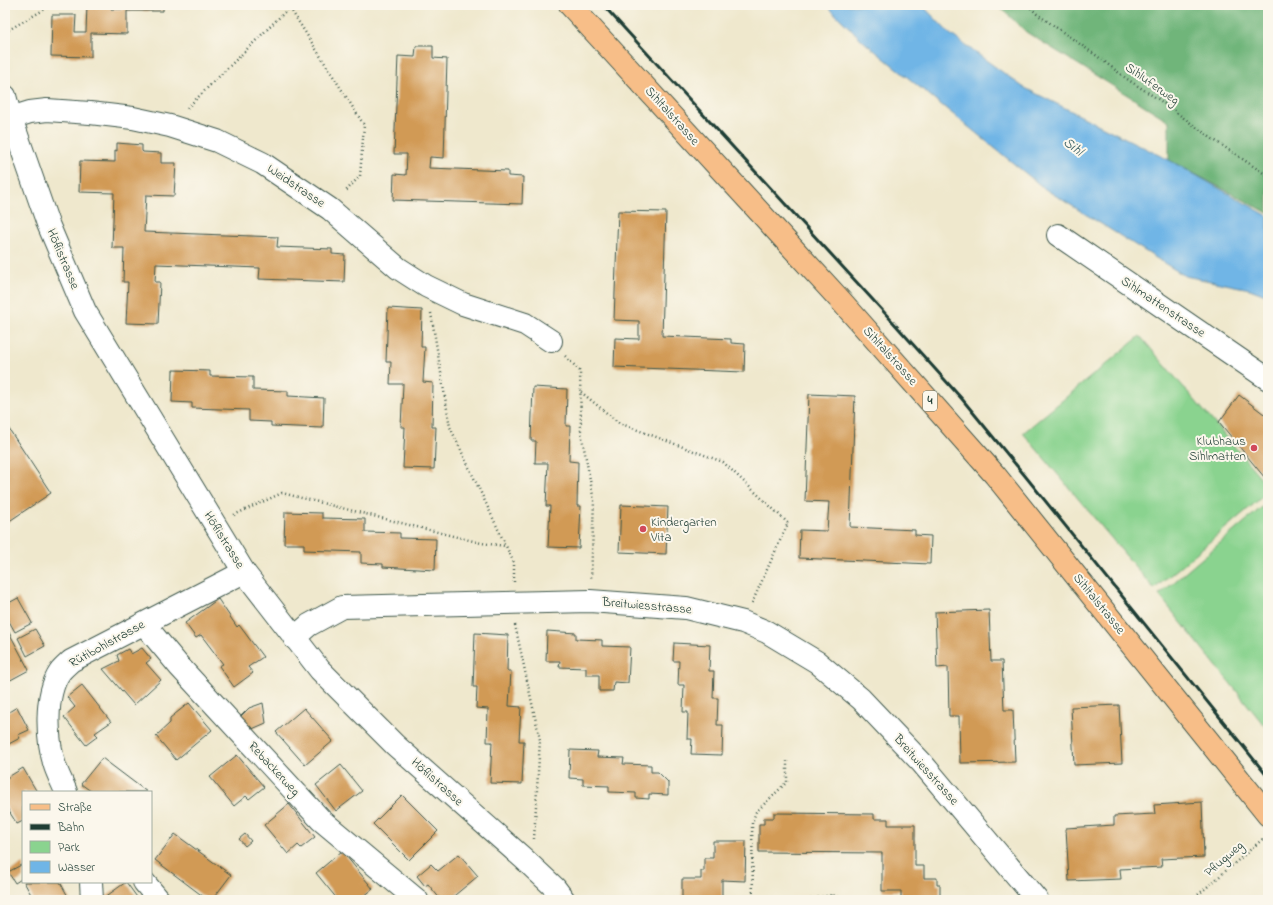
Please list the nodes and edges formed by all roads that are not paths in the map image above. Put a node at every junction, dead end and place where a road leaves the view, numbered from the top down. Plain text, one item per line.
1 (570, 5) edge
2 (5, 96) edge
3 (11, 118) junction
4 (1058, 236) dead end
5 (551, 341) road end
6 (1268, 379) edge
7 (244, 572) junction
8 (144, 624) junction
9 (294, 638) junction
10 (66, 791) edge
11 (1268, 815) edge
12 (91, 883) edge
13 (145, 883) edge
14 (92, 900) edge
15 (159, 900) edge
16 (417, 900) edge
17 (564, 900) edge
18 (1037, 900) edge

1 - 11 main road, Sihltalstrasse / 4
2 - 3 street, Höflistrasse
3 - 5 street, Weidstrasse
3 - 7 street, Höflistrasse
4 - 6 street, Sihlmattenstrasse
7 - 8 street, Rütibohlstrasse
7 - 9 street, Höflistrasse
8 - 10 street, Rütibohlstrasse
8 - 16 street, Rebackerweg
9 - 17 street, Höflistrasse
9 - 18 street, Breitwiesstrasse
12 - 14 street
13 - 15 street

